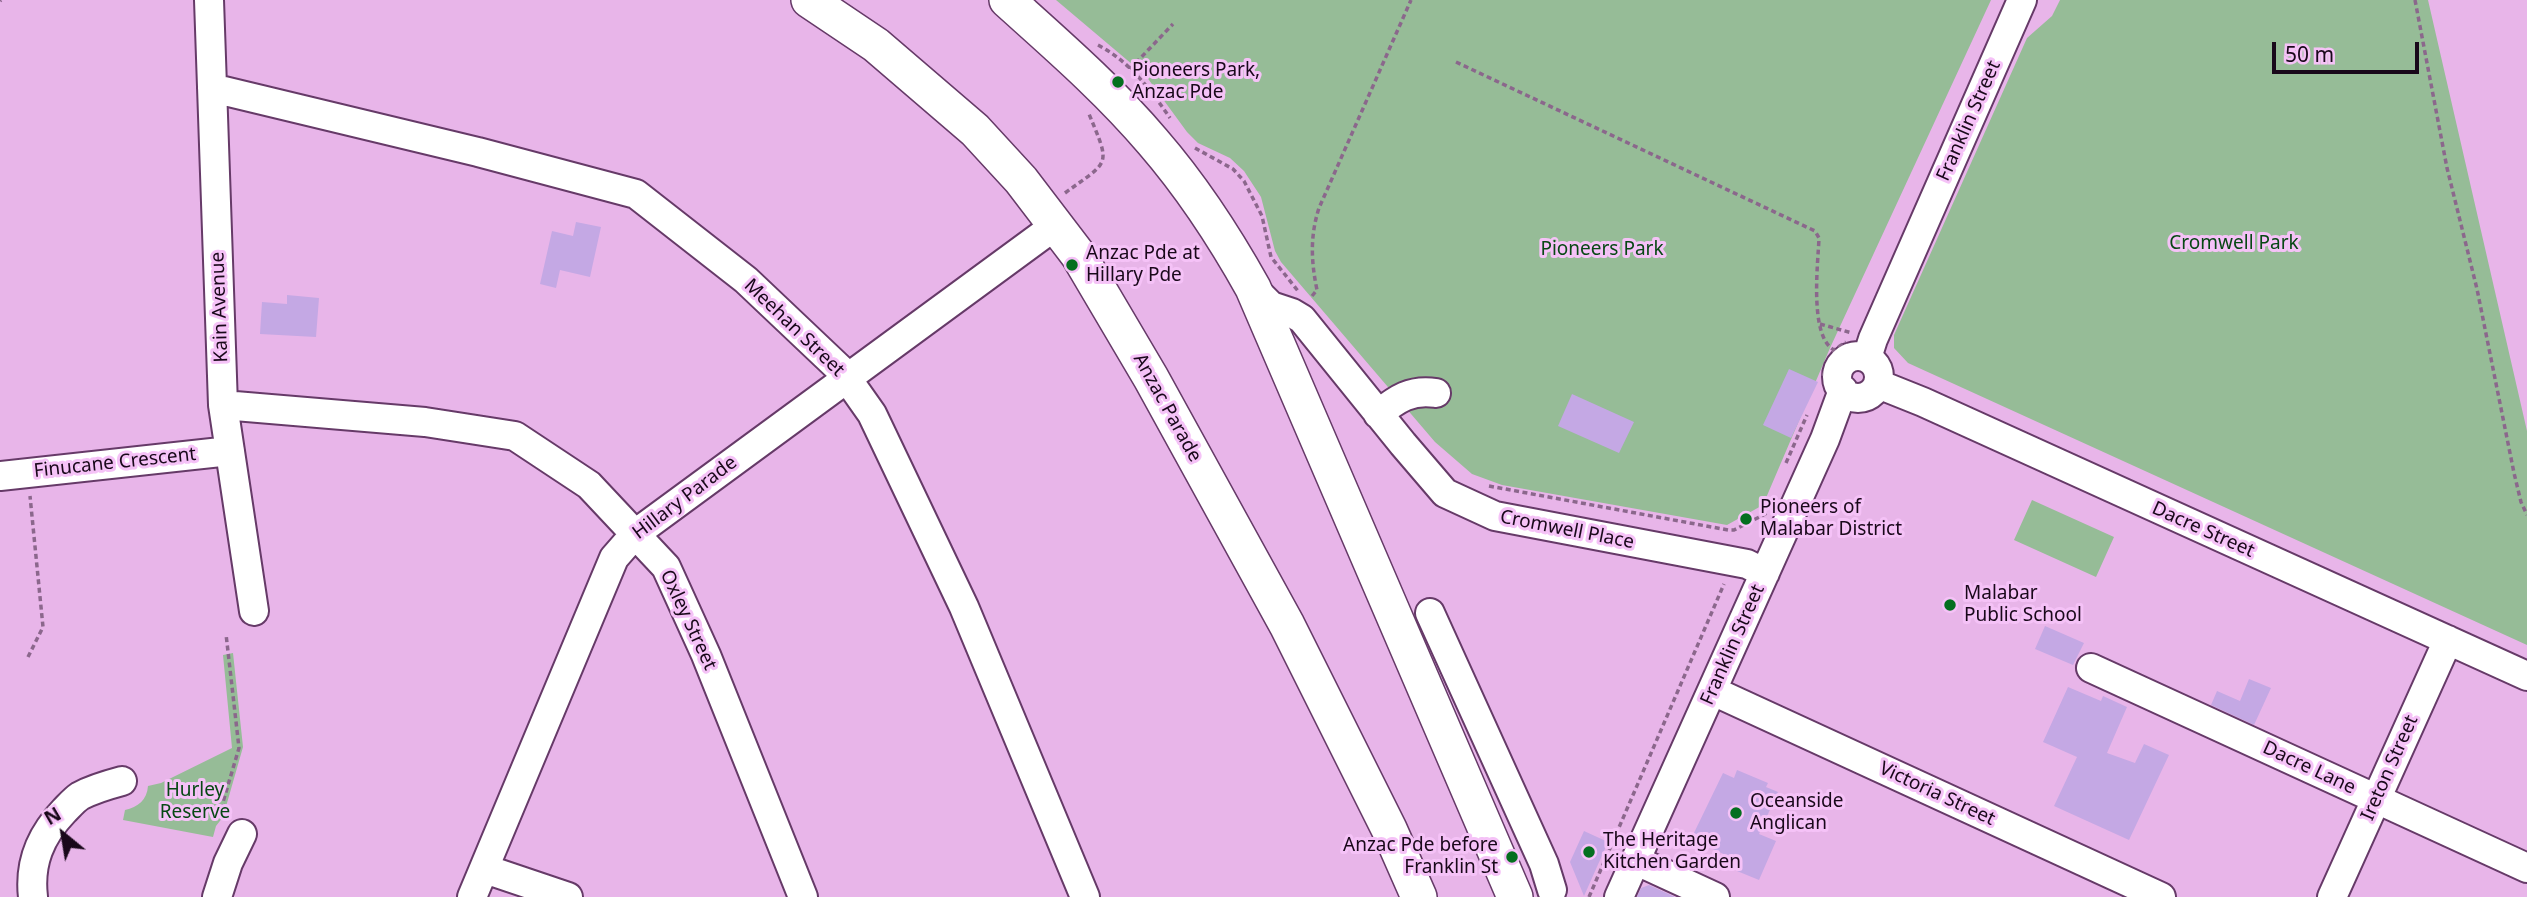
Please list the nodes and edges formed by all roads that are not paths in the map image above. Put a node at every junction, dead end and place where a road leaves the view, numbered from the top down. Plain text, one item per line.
1 (209, 0) edge
2 (809, 0) edge
3 (1007, 0) edge
4 (2022, 0) edge
5 (212, 88) junction
6 (1059, 210) junction
7 (1253, 288) junction
8 (1867, 358) junction
9 (846, 378) junction
10 (1878, 384) junction
11 (1830, 389) junction
12 (1436, 393) dead end
13 (223, 405) junction
14 (1378, 414) junction
15 (230, 451) junction
16 (14, 475) edge
17 (635, 534) junction
18 (1765, 573) junction
19 (254, 611) dead end
20 (1430, 612) dead end
21 (2448, 640) junction
22 (2091, 668) dead end
23 (2527, 676) edge
24 (1713, 691) junction
25 (1471, 700) junction
26 (1436, 717) junction
27 (122, 781) dead end
28 (2376, 798) junction
29 (242, 834) dead end
30 (1637, 861) junction
31 (2527, 868) edge
32 (485, 869) junction
33 (1552, 890) dead end
34 (1419, 893) edge
35 (33, 897) edge
36 (217, 897) edge
37 (472, 897) edge
38 (568, 897) edge
39 (803, 897) edge
40 (1085, 897) edge
41 (1515, 897) edge
42 (1619, 897) edge
43 (1715, 897) edge
44 (2161, 897) edge
45 (2332, 897) edge

1 - 5 street, Kain Avenue
2 - 6 main road, Anzac Parade
3 - 7 main road
4 - 8 street, Franklin Street
5 - 9 street, Meehan Street
5 - 13 street, Kain Avenue
6 - 9 street, Hillary Parade
6 - 34 main road, Anzac Parade
7 - 14 street, Cromwell Place
7 - 26 main road
8 - 10 street
8 - 11 street
9 - 17 street, Hillary Parade
9 - 40 street, Meehan Street
10 - 11 street
10 - 21 street, Dacre Street
11 - 18 street, Franklin Street
12 - 14 street
13 - 15 street, Kain Avenue
13 - 17 street, Oxley Street
14 - 18 street, Cromwell Place
15 - 16 street, Finucane Crescent
15 - 19 street, Kain Avenue
17 - 32 street, Hillary Parade
17 - 39 street, Oxley Street
18 - 24 street, Franklin Street
20 - 25 street
21 - 23 street, Dacre Street
21 - 28 street, Ireton Street
22 - 28 street, Dacre Lane
24 - 30 street, Franklin Street
24 - 44 street, Victoria Street
25 - 26 street
25 - 33 street
26 - 41 main road
27 - 35 street
28 - 31 street, Dacre Lane
28 - 45 street, Ireton Street
29 - 36 street
30 - 42 street, Franklin Street
30 - 43 street
32 - 37 street, Hillary Parade
32 - 38 street

